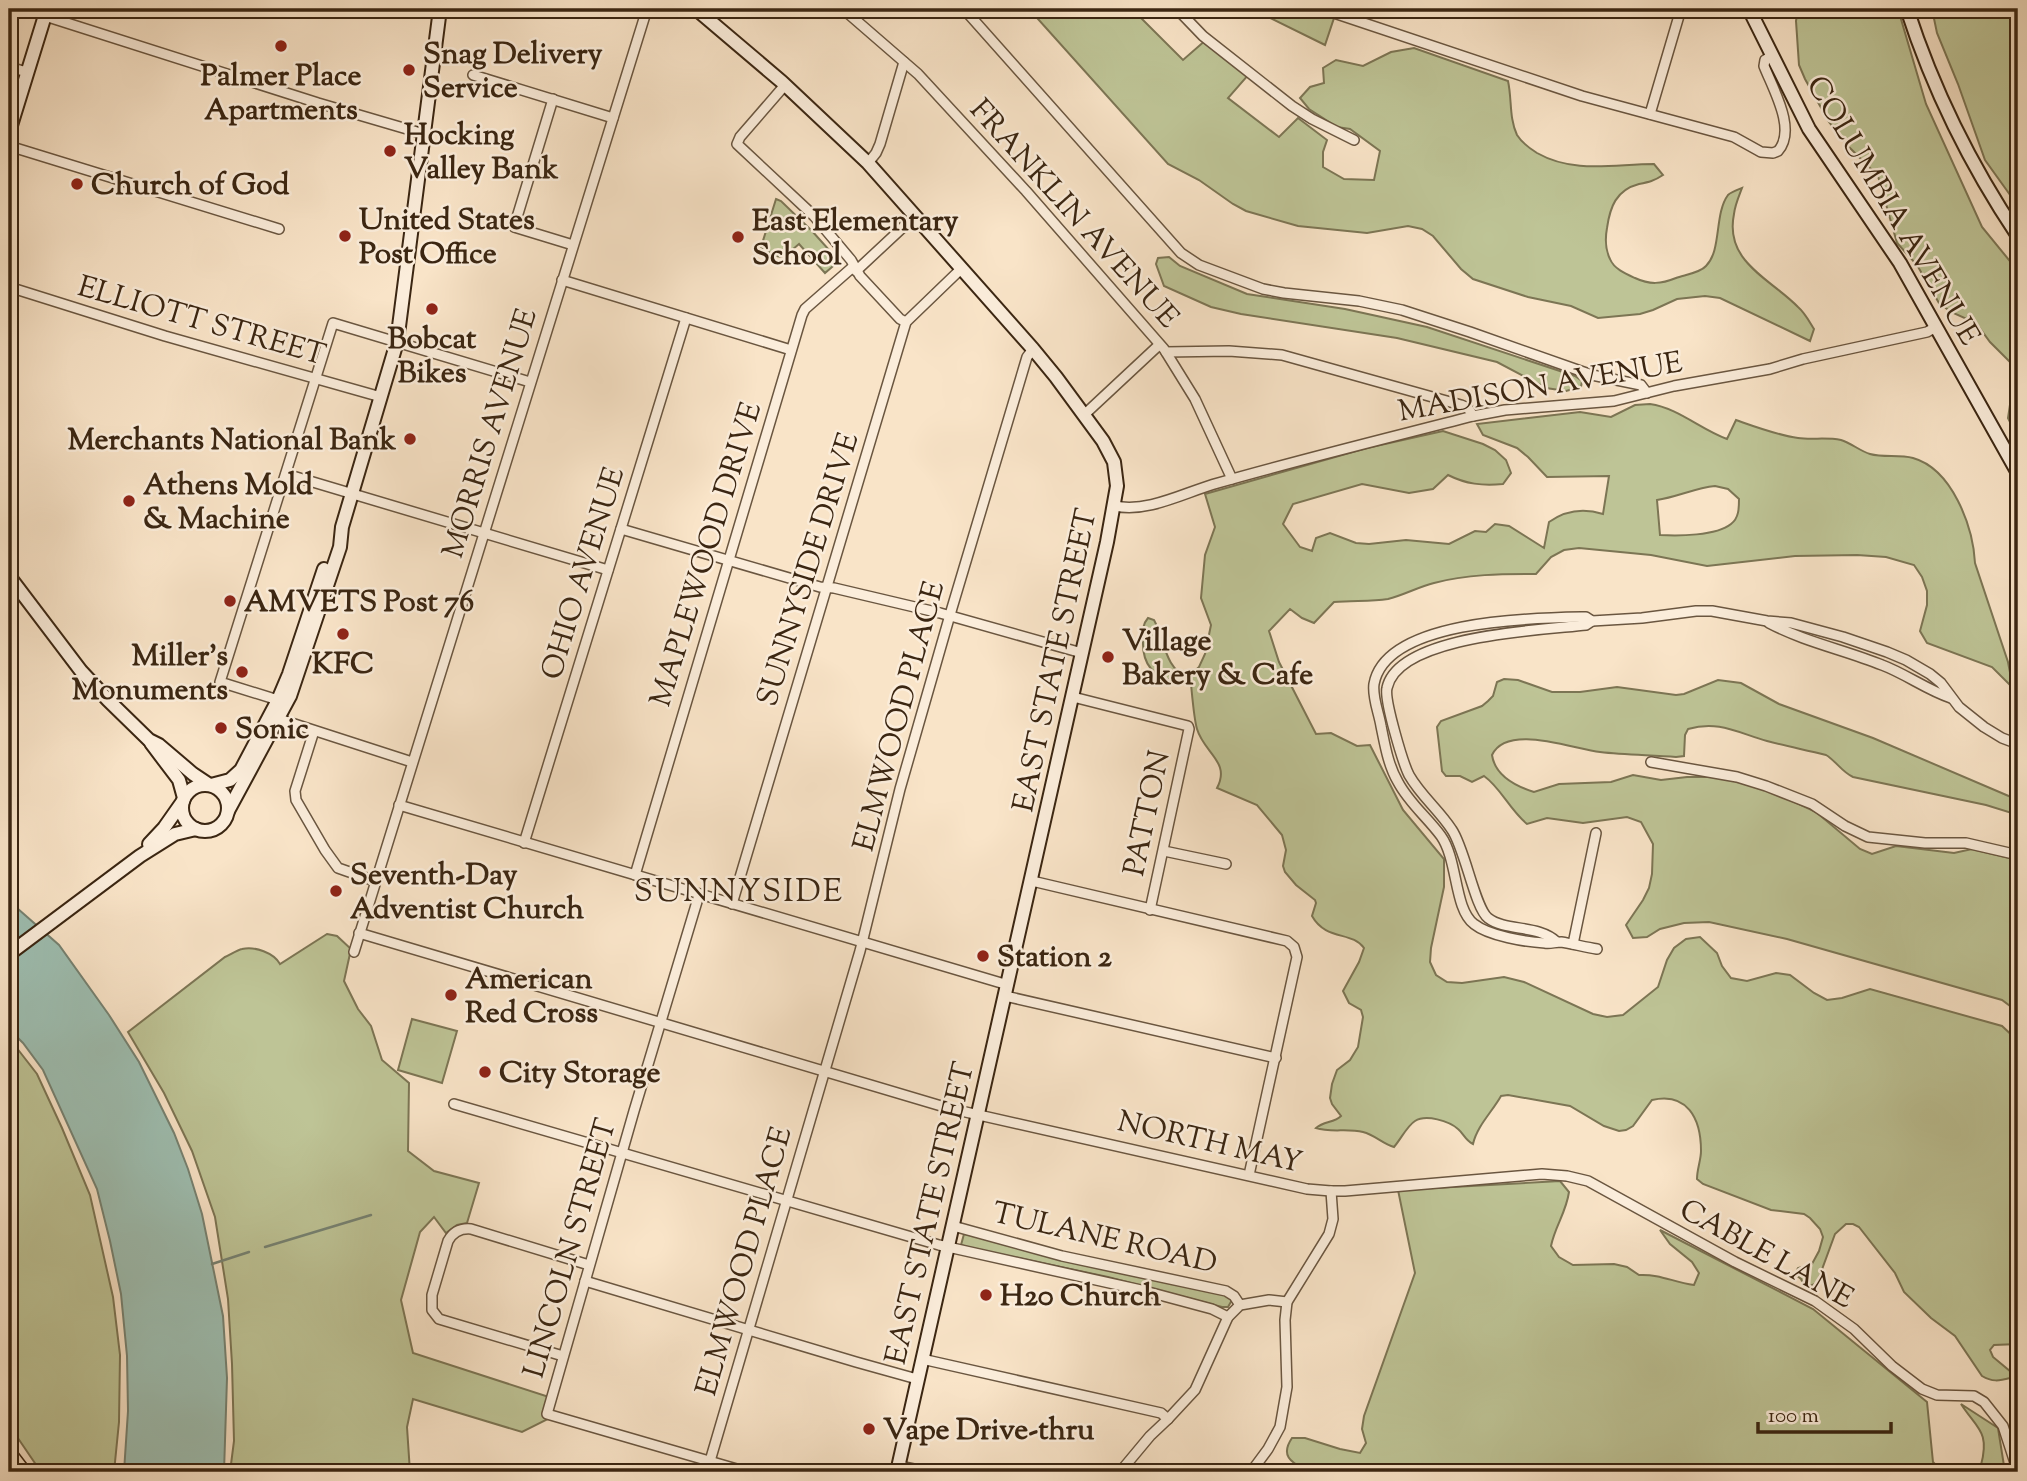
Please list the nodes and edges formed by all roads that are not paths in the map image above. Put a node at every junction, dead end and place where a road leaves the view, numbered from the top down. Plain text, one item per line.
1 (440, 9) edge
2 (647, 9) edge
3 (696, 9) edge
4 (843, 9) edge
5 (964, 9) edge
6 (1177, 9) edge
7 (1322, 9) edge
8 (1681, 9) edge
9 (1749, 9) edge
10 (1907, 9) edge
11 (46, 13) edge
12 (1772, 56) junction
13 (904, 62) junction
14 (9, 66) edge
15 (27, 72) junction
16 (473, 75) dead end
17 (785, 85) junction
18 (553, 99) junction
19 (1650, 114) junction
20 (613, 118) junction
21 (9, 132) edge
22 (424, 134) junction
23 (1354, 140) dead end
24 (9, 146) edge
25 (868, 163) junction
26 (915, 216) junction
27 (279, 229) dead end
28 (2018, 236) edge
29 (573, 245) junction
30 (962, 268) junction
31 (855, 269) junction
32 (562, 280) junction
33 (9, 287) edge
34 (686, 318) junction
35 (906, 322) junction
36 (1936, 327) junction
37 (397, 342) junction
38 (1163, 348) junction
39 (1033, 349) junction
40 (791, 350) junction
41 (315, 380) junction
42 (530, 382) junction
43 (1647, 393) junction
44 (381, 397) junction
45 (1085, 414) junction
46 (1473, 416) junction
47 (2018, 473) edge
48 (286, 474) junction
49 (1232, 479) junction
50 (353, 494) junction
51 (1115, 506) junction
52 (342, 527) junction
53 (621, 529) junction
54 (484, 533) junction
55 (729, 560) junction
56 (608, 570) junction
57 (9, 576) edge
58 (827, 588) junction
59 (950, 615) junction
60 (1592, 621) junction
61 (1767, 621) junction
62 (1082, 653) junction
63 (1073, 697) junction
64 (1951, 698) junction
65 (278, 700) junction
66 (279, 719) junction
67 (314, 731) junction
68 (149, 740) junction
69 (2018, 744) edge
70 (412, 762) junction
71 (1651, 762) dead end
72 (209, 785) junction
73 (183, 799) junction
74 (398, 805) junction
75 (228, 811) junction
76 (196, 829) junction
77 (1595, 833) dead end
78 (524, 843) junction
79 (1164, 851) junction
80 (2018, 855) edge
81 (141, 856) junction
82 (1226, 864) dead end
83 (635, 876) junction
84 (375, 881) junction
85 (1032, 881) junction
86 (699, 895) junction
87 (732, 904) junction
88 (1150, 910) junction
89 (359, 933) junction
90 (1557, 942) junction
91 (863, 943) junction
92 (1573, 944) junction
93 (1597, 949) dead end
94 (354, 952) dead end
95 (9, 954) edge
96 (1007, 991) junction
97 (661, 1023) junction
98 (1276, 1058) junction
99 (824, 1072) junction
100 (454, 1104) dead end
101 (978, 1114) junction
102 (622, 1153) junction
103 (1249, 1175) junction
104 (1433, 1183) joint
105 (1331, 1191) junction
106 (786, 1201) junction
107 (953, 1226) junction
108 (947, 1247) junction
109 (589, 1265) junction
110 (585, 1280) junction
111 (1287, 1302) junction
112 (1240, 1305) junction
113 (1228, 1317) junction
114 (748, 1330) junction
115 (563, 1356) junction
116 (922, 1359) junction
117 (917, 1379) junction
118 (1168, 1419) junction
119 (9, 1454) edge
120 (710, 1461) junction
121 (898, 1469) edge
122 (22, 1472) edge
123 (747, 1472) edge
124 (928, 1472) edge
125 (1120, 1472) edge
126 (1251, 1472) edge
127 (2018, 1472) edge

1 - 22 main road
2 - 20 street, MORRIS AVENUE
3 - 17 main road, EAST STATE STREET
4 - 13 street, FRANKLIN AVENUE
5 - 43 street
6 - 23 street
7 - 19 street
8 - 19 street
9 - 12 main road, COLUMBIA AVENUE
10 - 28 main road
11 - 15 main road
11 - 22 street
12 - 19 street
12 - 36 main road, COLUMBIA AVENUE
13 - 25 street
13 - 38 street, FRANKLIN AVENUE
14 - 15 street
15 - 21 main road
16 - 18 street
17 - 25 main road, EAST STATE STREET
17 - 31 street
18 - 20 street
18 - 29 street
20 - 29 street, MORRIS AVENUE
22 - 37 main road
24 - 27 street
25 - 26 main road, EAST STATE STREET
26 - 30 main road, EAST STATE STREET
26 - 31 street, MAPLEWOOD DRIVE
29 - 32 street, MORRIS AVENUE
30 - 35 street, SUNNYSIDE DRIVE
30 - 39 main road, EAST STATE STREET
31 - 35 street
31 - 40 street, MAPLEWOOD DRIVE
32 - 34 street
32 - 42 street, MORRIS AVENUE
33 - 41 street, ELLIOTT STREET
34 - 40 street
34 - 53 street, OHIO AVENUE
35 - 58 street, SUNNYSIDE DRIVE
36 - 43 street, MADISON AVENUE
36 - 47 main road, COLUMBIA AVENUE
37 - 41 street
37 - 42 street
37 - 44 main road
38 - 45 street
38 - 46 street
38 - 49 street, FRANKLIN AVENUE
39 - 45 main road, EAST STATE STREET
39 - 59 street, ELMWOOD PLACE
40 - 55 street, MAPLEWOOD DRIVE
41 - 44 street, ELLIOTT STREET
41 - 48 street
42 - 54 street, MORRIS AVENUE
43 - 46 street, MADISON AVENUE
44 - 50 main road
45 - 51 main road, EAST STATE STREET
46 - 49 street, MADISON AVENUE
48 - 50 street
48 - 65 street
49 - 51 street, MADISON AVENUE
50 - 52 main road
50 - 54 street
51 - 62 main road, EAST STATE STREET
52 - 65 main road
52 - 66 main road
53 - 55 street
53 - 56 street, OHIO AVENUE
54 - 56 street
54 - 70 street, MORRIS AVENUE
55 - 58 street
55 - 83 street, MAPLEWOOD DRIVE
56 - 78 street, OHIO AVENUE
57 - 68 main road
58 - 59 street
58 - 87 street, SUNNYSIDE DRIVE
59 - 62 street
59 - 91 street, ELMWOOD PLACE
60 - 61 street
60 - 90 street
60 - 90 street
61 - 64 street
61 - 64 street
62 - 63 main road, EAST STATE STREET
63 - 79 street, PATTON
63 - 85 main road, EAST STATE STREET
64 - 69 street
65 - 72 main road
66 - 67 street
66 - 75 main road
67 - 70 street
67 - 84 street
68 - 72 main road
68 - 73 main road
70 - 74 street, MORRIS AVENUE
71 - 80 street
72 - 73 main road
72 - 75 main road
73 - 76 main road
73 - 81 main road
74 - 78 street
74 - 84 street, MORRIS AVENUE
75 - 76 main road
76 - 81 main road
77 - 92 street
78 - 83 street
79 - 82 street
79 - 88 street, PATTON
81 - 95 main road
83 - 86 street
84 - 89 street, MORRIS AVENUE
85 - 88 street
85 - 96 main road, EAST STATE STREET
86 - 87 street
86 - 97 street, LINCOLN STREET
87 - 91 street
88 - 98 street
89 - 94 street, MORRIS AVENUE
89 - 97 street, NORTH MAY
90 - 92 street
91 - 96 street
91 - 99 street, ELMWOOD PLACE
92 - 93 street
96 - 98 street
96 - 101 main road, EAST STATE STREET
97 - 99 street, NORTH MAY
97 - 102 street, LINCOLN STREET
98 - 103 street
99 - 101 street, NORTH MAY
99 - 106 street, ELMWOOD PLACE
100 - 102 street, TULANE ROAD
101 - 103 street, NORTH MAY
101 - 107 main road, EAST STATE STREET
102 - 106 street, TULANE ROAD
102 - 109 street, LINCOLN STREET
103 - 105 street, NORTH MAY
104 - 105 street, NORTH MAY
104 - 127 street, CABLE LANE
105 - 111 street
106 - 108 street, TULANE ROAD
106 - 114 street, ELMWOOD PLACE
107 - 108 main road, EAST STATE STREET
107 - 112 street, TULANE ROAD
108 - 113 street, TULANE ROAD
108 - 116 main road, EAST STATE STREET
109 - 110 street, LINCOLN STREET
109 - 115 street
110 - 114 street
110 - 115 street, LINCOLN STREET
111 - 112 street
111 - 126 street
112 - 113 street
113 - 118 street
114 - 117 street
114 - 120 street, ELMWOOD PLACE
115 - 120 street, LINCOLN STREET
116 - 117 main road, EAST STATE STREET
116 - 118 street
117 - 121 main road, EAST STATE STREET
118 - 125 street
119 - 122 highway
120 - 123 street
121 - 124 street

